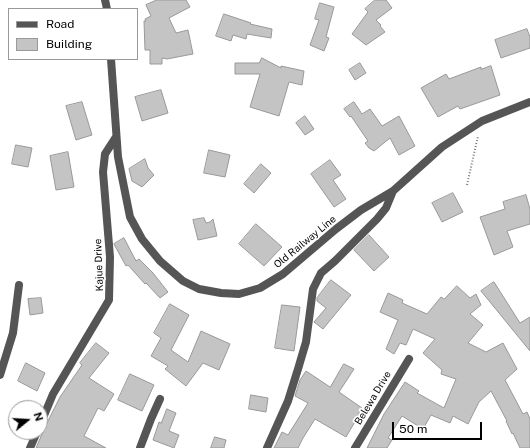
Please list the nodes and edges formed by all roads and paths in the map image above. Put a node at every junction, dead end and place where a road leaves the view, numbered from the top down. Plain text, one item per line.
1 (111, 60) edge
2 (530, 102) edge
3 (482, 121) junction
4 (116, 138) junction
5 (467, 185) dead end
6 (393, 191) junction
7 (18, 285) dead end
8 (409, 359) dead end
9 (0, 375) edge
10 (160, 399) dead end
11 (48, 406) edge
12 (140, 448) edge
13 (267, 448) edge
14 (355, 448) edge

1 - 4 street, Old Railway Line
2 - 3 street, Old Railway Line
3 - 5 path
3 - 6 street, Old Railway Line
4 - 6 street, Old Railway Line
4 - 11 street, Kajue Drive
6 - 13 street, Old Railway Line
7 - 9 street
8 - 14 street, Belewa Drive
10 - 12 street

